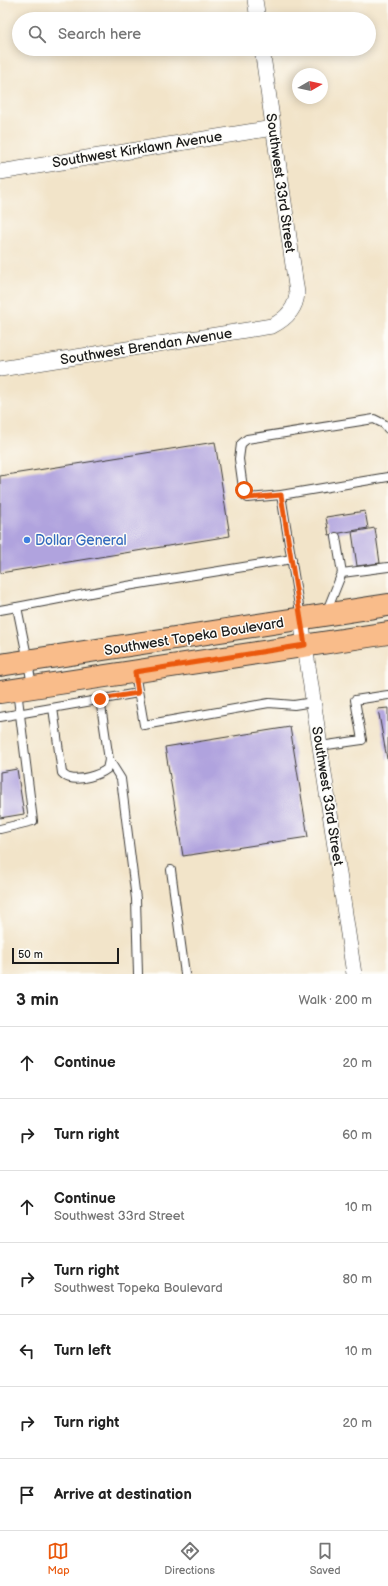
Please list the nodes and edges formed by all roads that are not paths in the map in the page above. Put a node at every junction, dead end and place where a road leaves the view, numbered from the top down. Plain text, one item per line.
1 (255, 0) edge
2 (257, 12) edge
3 (263, 56) edge
4 (273, 128) junction
5 (0, 172) edge
6 (289, 315) joint
7 (0, 369) edge
8 (388, 429) edge
9 (388, 477) edge
10 (281, 495) junction
11 (336, 537) dead end
12 (292, 559) junction
13 (388, 567) edge
14 (342, 573) junction
15 (388, 606) edge
16 (17, 608) junction
17 (0, 610) edge
18 (325, 615) junction
19 (302, 619) junction
20 (388, 633) edge
21 (305, 645) junction
22 (28, 661) junction
23 (0, 665) edge
24 (136, 682) junction
25 (16, 690) edge
26 (388, 695) edge
27 (100, 699) junction
28 (314, 702) junction
29 (53, 708) junction
30 (20, 713) junction
31 (0, 717) edge
32 (320, 746) junction
33 (108, 760) junction
34 (0, 829) edge
35 (171, 870) dead end
36 (138, 974) edge
37 (184, 974) edge
38 (354, 974) edge

1 - 2 street
3 - 4 street, Southwest 33rd Street
4 - 5 street, Southwest Kirklawn Avenue
4 - 6 street, Southwest 33rd Street
6 - 7 street, Southwest Brendan Avenue
8 - 10 lane
9 - 10 lane
10 - 12 lane
11 - 14 lane
12 - 16 lane
12 - 19 lane
13 - 14 lane
14 - 18 lane
15 - 18 main road, Southwest Topeka Boulevard
16 - 17 lane
16 - 22 lane
18 - 19 main road, Southwest Topeka Boulevard
19 - 21 street, Southwest 33rd Street
19 - 22 main road, Southwest Topeka Boulevard
20 - 21 main road, Southwest Topeka Boulevard
21 - 24 main road, Southwest Topeka Boulevard
21 - 28 street, Southwest 33rd Street
22 - 23 main road, Southwest Topeka Boulevard
22 - 25 lane
24 - 25 main road, Southwest Topeka Boulevard
24 - 27 lane
24 - 28 lane
25 - 30 lane
26 - 32 lane
27 - 29 lane
27 - 33 lane
28 - 32 street, Southwest 33rd Street
29 - 30 lane
29 - 33 lane
30 - 31 lane
30 - 34 lane
32 - 38 street, Southwest 33rd Street
33 - 36 lane
35 - 37 lane

